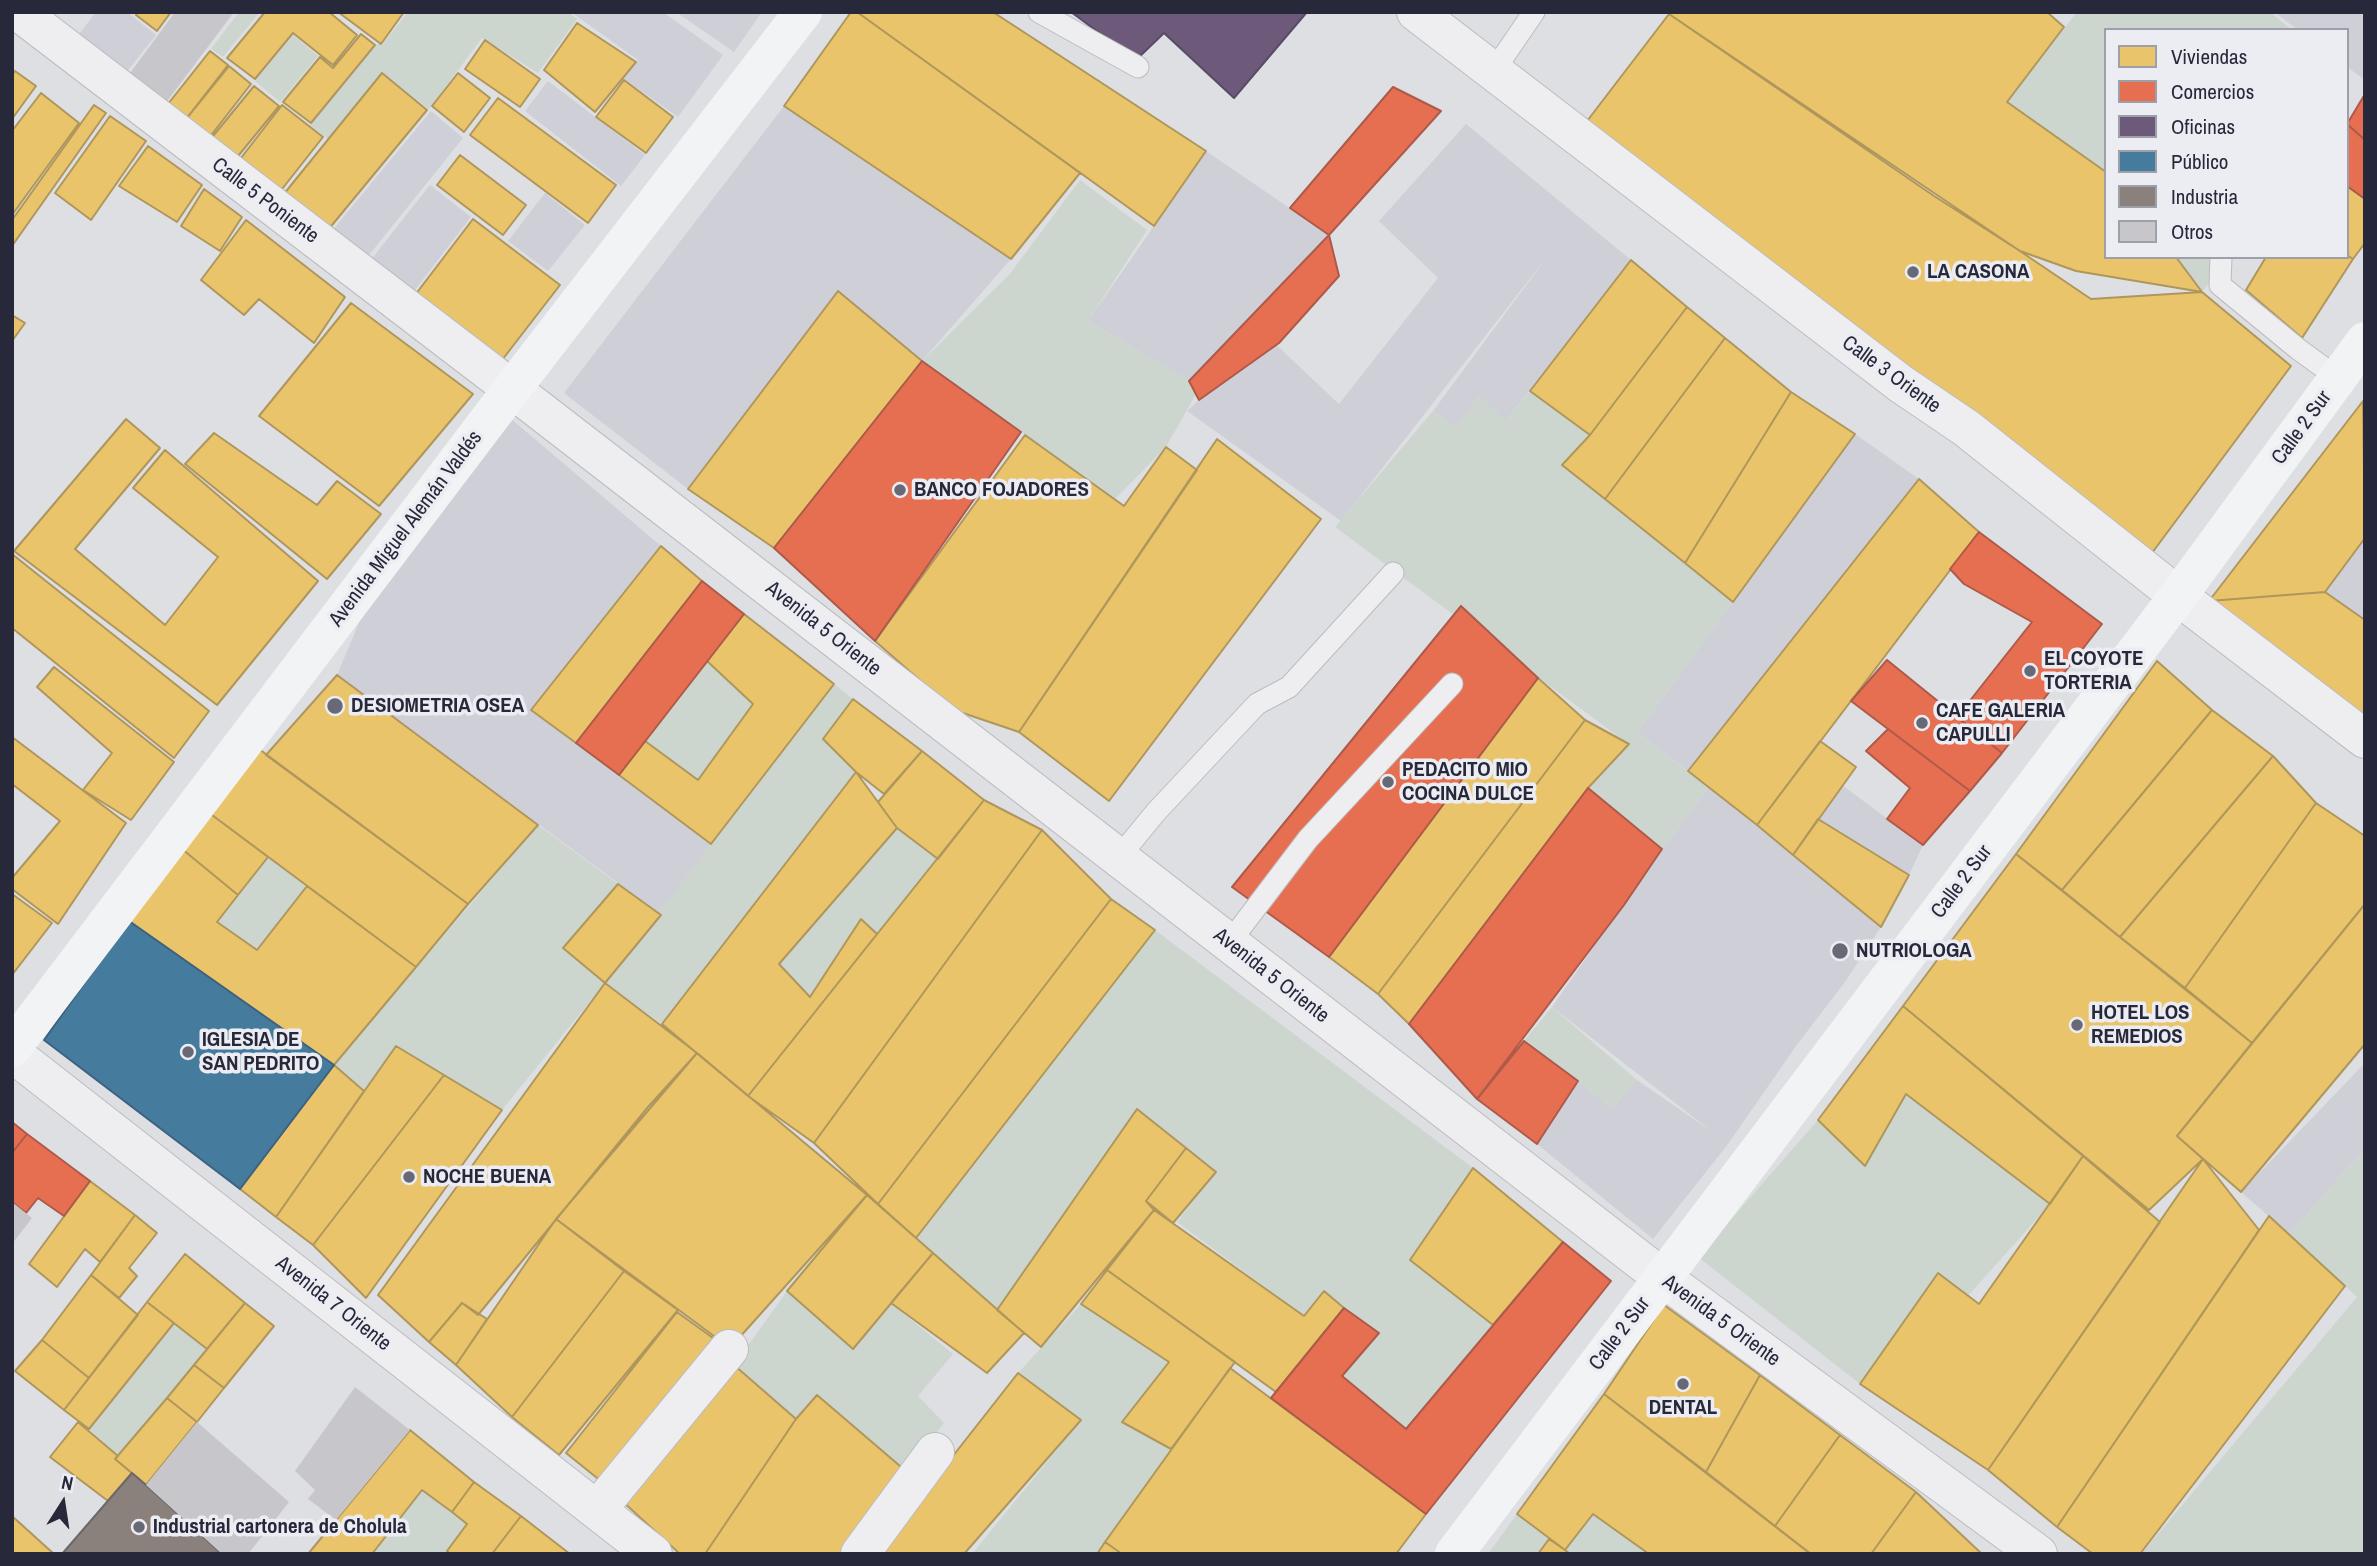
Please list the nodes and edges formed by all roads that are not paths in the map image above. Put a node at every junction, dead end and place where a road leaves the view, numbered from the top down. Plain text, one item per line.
1 (19, 12) edge
2 (803, 12) edge
3 (1039, 12) edge
4 (1416, 12) edge
5 (1534, 12) edge
6 (1138, 67) dead end
7 (1493, 72) junction
8 (2221, 259) edge
9 (2365, 341) edge
10 (2338, 378) junction
11 (512, 389) junction
12 (1393, 573) dead end
13 (2178, 596) junction
14 (1452, 684) dead end
15 (2365, 739) edge
16 (1119, 857) junction
17 (1229, 943) junction
18 (12, 1050) edge
19 (1662, 1278) junction
20 (729, 1349) dead end
21 (935, 1452) dead end
22 (597, 1510) junction
23 (653, 1554) edge
24 (860, 1554) edge
25 (1454, 1554) edge
26 (2038, 1554) edge

1 - 11 street, Calle 5 Poniente
2 - 11 main road, Avenida Miguel Alemán Valdés
3 - 6 lane
4 - 7 street, Calle 3 Oriente
5 - 7 lane
7 - 13 street, Calle 3 Oriente
8 - 10 lane
9 - 10 main road, Calle 2 Sur
10 - 13 main road, Calle 2 Sur
11 - 16 street, Avenida 5 Oriente
11 - 18 main road, Avenida Miguel Alemán Valdés
12 - 16 lane
13 - 15 street, Calle 3 Oriente
13 - 19 main road, Calle 2 Sur
14 - 17 lane
16 - 17 street, Avenida 5 Oriente
17 - 19 street, Avenida 5 Oriente
18 - 22 street, Avenida 7 Oriente
19 - 25 main road, Calle 2 Sur
19 - 26 street, Avenida 5 Oriente
20 - 22 street
21 - 24 street
22 - 23 street, Avenida 7 Oriente

